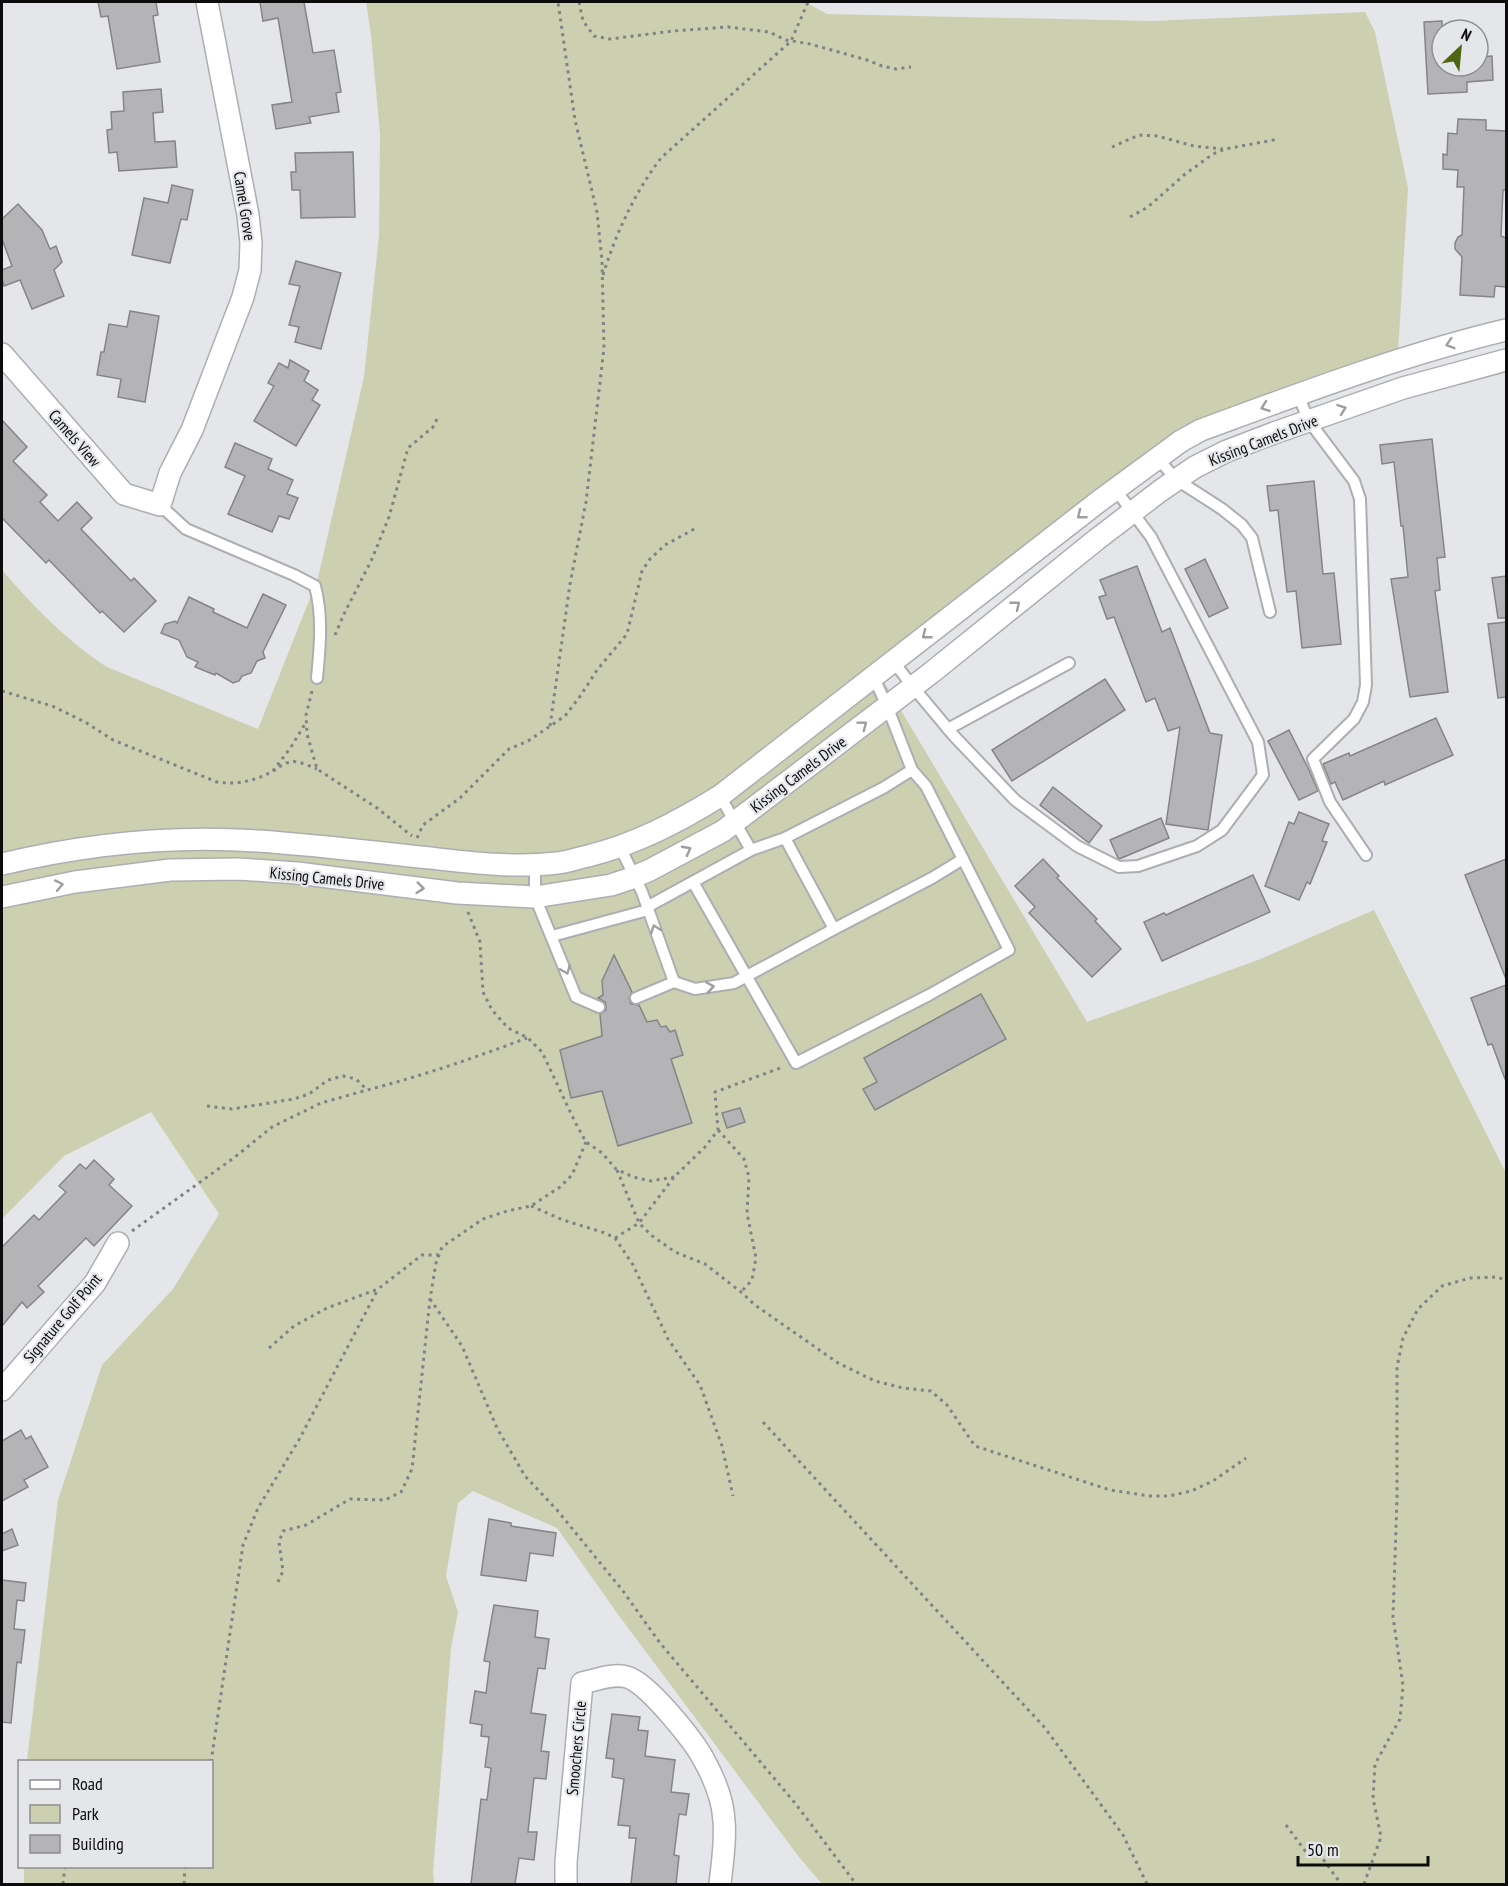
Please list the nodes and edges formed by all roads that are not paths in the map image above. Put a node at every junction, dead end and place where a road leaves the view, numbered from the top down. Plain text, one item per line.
1 (207, 2) edge
2 (1506, 330) edge
3 (2, 354) edge
4 (1506, 360) edge
5 (1298, 395) junction
6 (1310, 421) junction
7 (1157, 458) junction
8 (1177, 480) junction
9 (1115, 489) junction
10 (160, 505) junction
11 (1133, 512) junction
12 (1270, 612) dead end
13 (893, 661) junction
14 (1069, 663) dead end
15 (873, 676) junction
16 (317, 678) road end
17 (913, 687) junction
18 (887, 706) junction
19 (948, 729) junction
20 (912, 770) junction
21 (720, 796) junction
22 (734, 823) junction
23 (785, 838) junction
24 (620, 847) junction
25 (751, 850) junction
26 (1366, 855) dead end
27 (963, 859) junction
28 (2, 864) edge
29 (535, 865) junction
30 (635, 877) junction
31 (693, 882) junction
32 (2, 897) edge
33 (535, 897) junction
34 (648, 908) junction
35 (834, 929) junction
36 (552, 936) junction
37 (746, 977) junction
38 (674, 982) junction
39 (636, 998) dead end
40 (599, 1007) dead end
41 (118, 1243) road end
42 (2, 1390) edge
43 (566, 1884) edge
44 (720, 1884) edge

1 - 10 street, Camel Grove
2 -> 5 street, Kissing Camels Drive
3 - 10 street, Camels View
6 -> 4 street, Kissing Camels Drive
5 - 6 lane
5 -> 7 street, Kissing Camels Drive
6 - 8 street, Kissing Camels Drive
6 - 26 lane
7 - 8 lane
7 - 9 street, Kissing Camels Drive
8 - 11 street, Kissing Camels Drive
8 - 12 lane
9 - 11 lane
9 -> 13 street, Kissing Camels Drive
10 - 16 lane
17 -> 11 street, Kissing Camels Drive
11 - 19 lane
13 - 15 street, Kissing Camels Drive
13 - 17 lane
14 - 19 lane
15 - 18 lane
15 - 21 street, Kissing Camels Drive
17 - 18 street, Kissing Camels Drive
17 - 19 lane
18 - 20 lane
22 -> 18 street, Kissing Camels Drive
20 - 23 lane
20 - 27 lane
21 - 22 lane
21 - 24 street, Kissing Camels Drive
22 - 25 lane
30 -> 22 street, Kissing Camels Drive
23 - 25 lane
23 - 35 lane
24 - 29 street, Kissing Camels Drive
24 - 30 lane
25 - 31 lane
27 - 35 lane
27 - 37 lane
28 - 29 street, Kissing Camels Drive
29 - 33 lane
30 - 33 street, Kissing Camels Drive
30 - 34 lane
31 - 34 lane
31 - 37 lane
32 -> 33 street, Kissing Camels Drive
33 - 36 lane
34 - 36 lane
38 -> 34 lane
35 - 37 lane
36 -> 40 lane
38 -> 37 lane
38 - 39 lane
41 - 42 street, Signature Golf Point
43 - 44 street, Smoochers Circle

